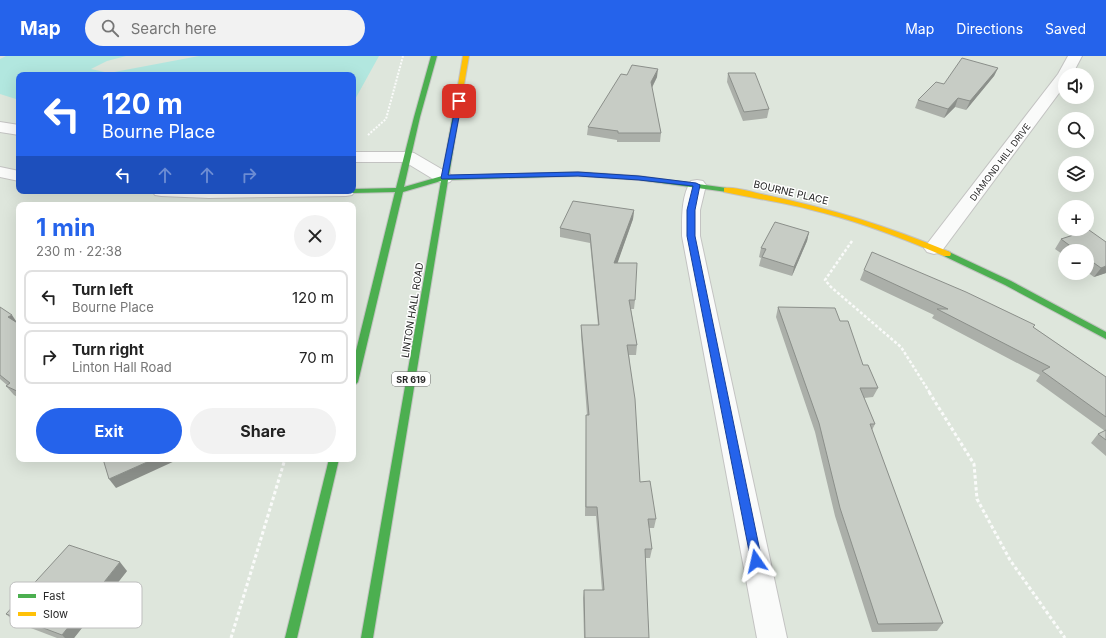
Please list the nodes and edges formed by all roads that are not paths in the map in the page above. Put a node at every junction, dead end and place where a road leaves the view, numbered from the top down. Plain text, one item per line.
1 (434, 56) edge
2 (466, 56) edge
3 (1075, 56) edge
4 (1069, 68) edge
5 (1058, 84) edge
6 (0, 127) edge
7 (16, 130) edge
8 (356, 157) edge
9 (408, 157) junction
10 (0, 172) edge
11 (16, 175) edge
12 (444, 178) junction
13 (696, 185) junction
14 (400, 190) junction
15 (356, 191) edge
16 (934, 248) junction
17 (1106, 336) edge
18 (356, 370) edge
19 (333, 462) edge
20 (291, 638) edge
21 (366, 638) edge
22 (772, 638) edge

1 - 9 main road
2 - 12 main road, LINTON HALL ROAD / SR 619
3 - 4 street, DIAMOND HILL DRIVE
5 - 16 street, DIAMOND HILL DRIVE
6 - 7 street
8 - 9 street
9 - 12 street
9 - 14 main road
10 - 11 street
12 - 13 main road, BOURNE PLACE
12 - 14 main road, BOURNE PLACE
12 - 21 main road, LINTON HALL ROAD / SR 619
13 - 16 main road, BOURNE PLACE
13 - 22 street
14 - 15 main road, BOURNE PLACE
14 - 18 main road
16 - 17 main road, BOURNE PLACE
19 - 20 main road

